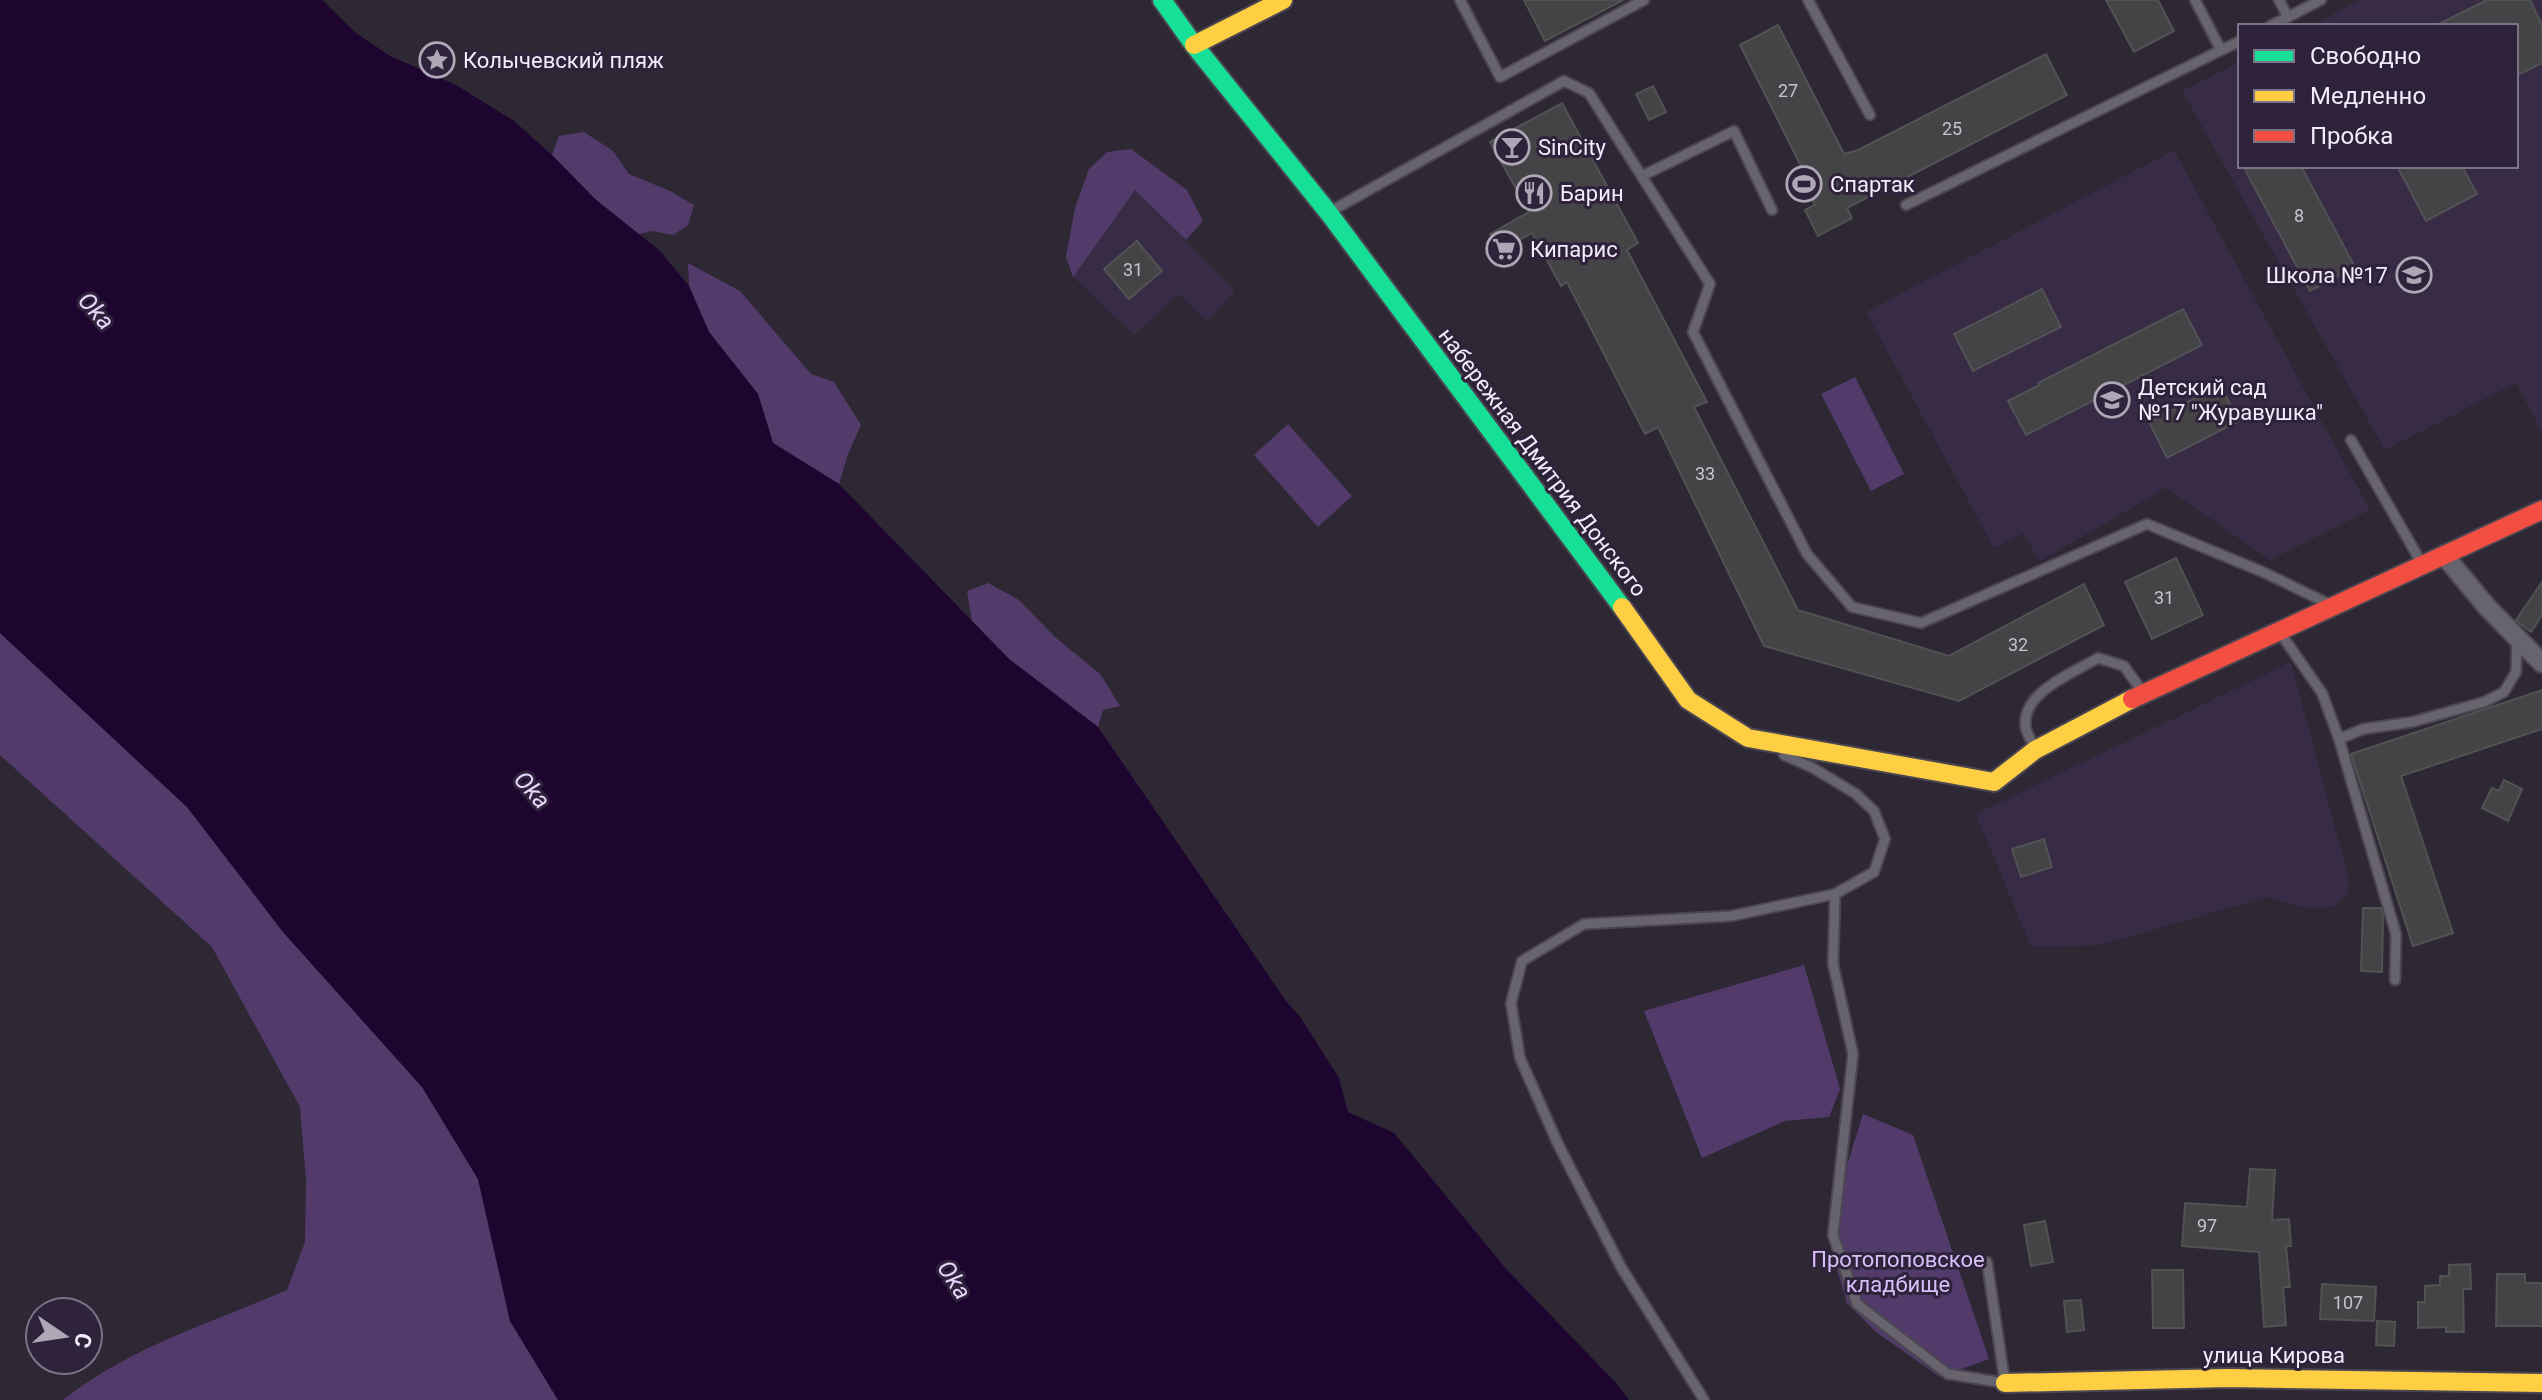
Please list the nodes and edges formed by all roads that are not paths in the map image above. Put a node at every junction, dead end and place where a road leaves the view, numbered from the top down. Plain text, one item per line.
1 (1283, 0) edge
2 (1460, 0) edge
3 (1644, 0) edge
4 (1808, 0) edge
5 (2195, 0) edge
6 (2279, 0) edge
7 (2321, 0) edge
8 (1164, 1) edge
9 (2288, 17) junction
10 (2274, 24) edge
11 (2238, 42) edge
12 (1194, 45) junction
13 (2221, 50) junction
14 (1870, 115) dead end
15 (1642, 176) junction
16 (1906, 205) dead end
17 (1772, 210) dead end
18 (1328, 212) junction
19 (2351, 440) dead end
20 (2542, 510) edge
21 (2444, 555) junction
22 (2422, 565) junction
23 (2333, 606) junction
24 (2279, 631) junction
25 (2517, 638) junction
26 (2542, 663) edge
27 (2143, 693) junction
28 (1748, 738) junction
29 (2339, 739) junction
30 (2035, 750) junction
31 (1835, 894) junction
32 (2395, 980) dead end
33 (1987, 1262) dead end
34 (2005, 1383) junction
35 (2542, 1383) edge
36 (1704, 1400) edge

1 - 12 street
2 - 3 lane
4 - 14 lane
5 - 13 lane
6 - 9 lane
7 - 9 lane
8 - 12 street, набережная Дмитрия Донского
9 - 10 lane
11 - 13 lane
12 - 18 street, набережная Дмитрия Донского
13 - 16 lane
15 - 17 lane
15 - 18 lane
15 - 23 lane
18 - 28 street, набережная Дмитрия Донского
19 - 22 lane
20 - 21 street
21 - 22 street
21 - 25 street
22 - 23 street
23 - 24 street
24 - 27 street
24 - 29 lane
25 - 26 street
25 - 29 lane
27 - 30 street
27 - 30 lane
28 - 30 street, набережная Дмитрия Донского
28 - 31 lane
29 - 32 lane
31 - 34 lane
31 - 36 lane
33 - 34 lane
34 - 35 street, улица Кирова

